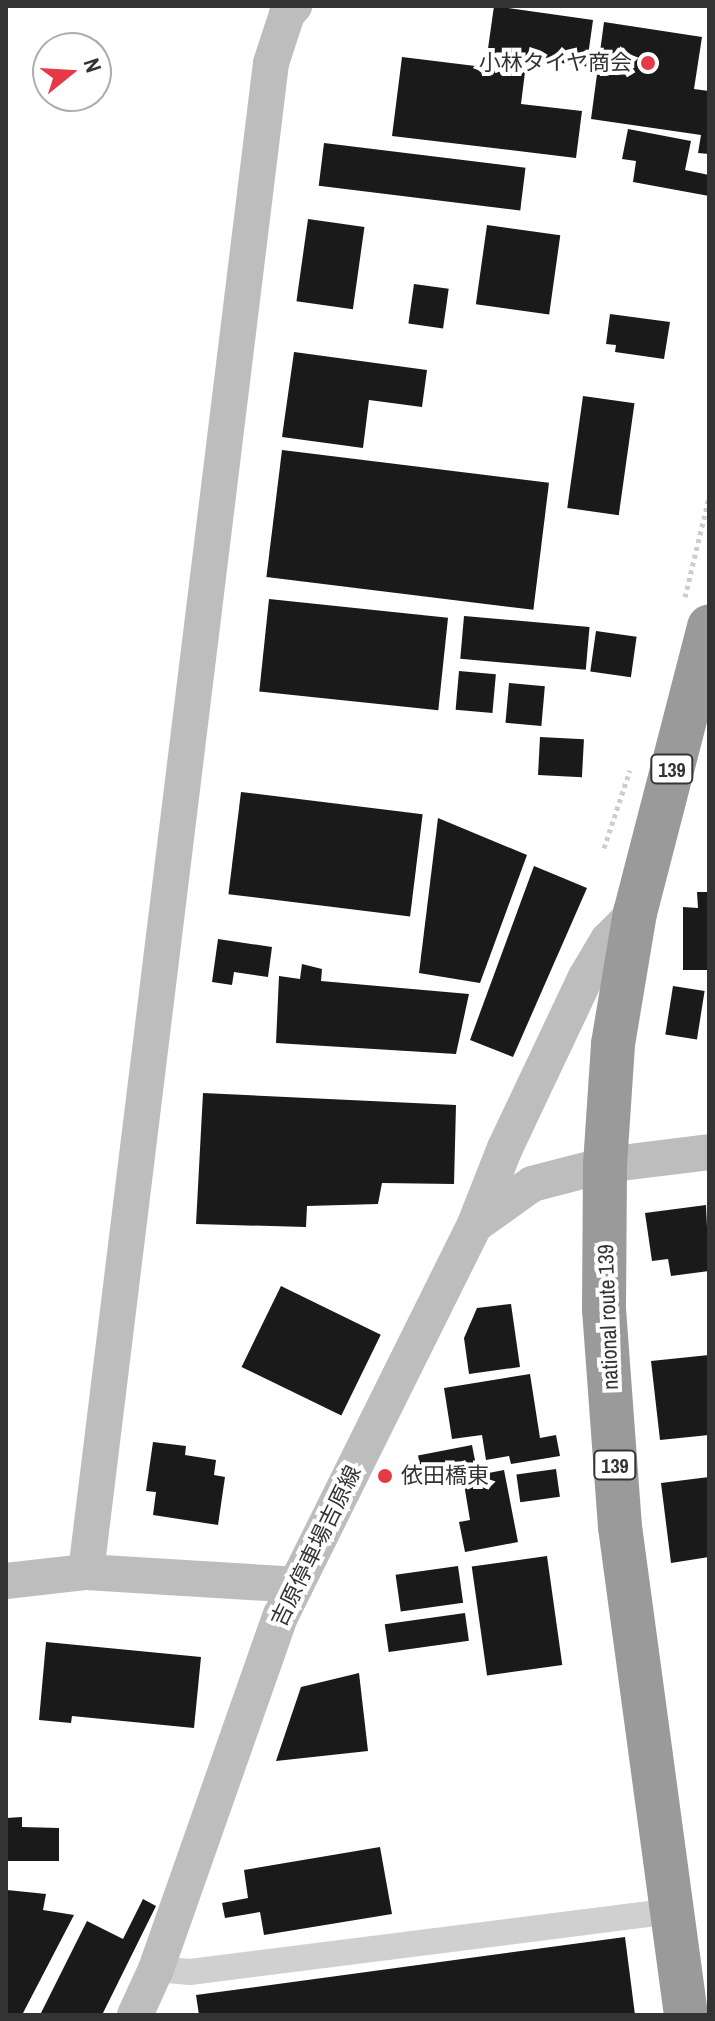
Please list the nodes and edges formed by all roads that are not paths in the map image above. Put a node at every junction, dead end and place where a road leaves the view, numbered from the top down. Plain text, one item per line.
1 (294, 6) edge
2 (709, 626) edge
3 (635, 913) junction
4 (709, 1152) edge
5 (605, 1165) junction
6 (475, 1225) junction
7 (86, 1572) junction
8 (6, 1581) edge
9 (296, 1585) junction
10 (673, 1911) junction
11 (156, 1969) junction
12 (135, 2015) edge
13 (686, 2015) edge

1 - 7 street
2 - 3 highway, national route 139 / 139
3 - 5 highway, national route 139 / 139
3 - 6 street
4 - 5 street, 吉原停車場吉原線
5 - 6 street, 吉原停車場吉原線
5 - 10 highway, national route 139 / 139
6 - 9 street, 吉原停車場吉原線
7 - 8 street
7 - 9 street
9 - 11 street, 吉原停車場吉原線
10 - 11 street
10 - 13 highway, national route 139 / 139
11 - 12 street, 吉原停車場吉原線

